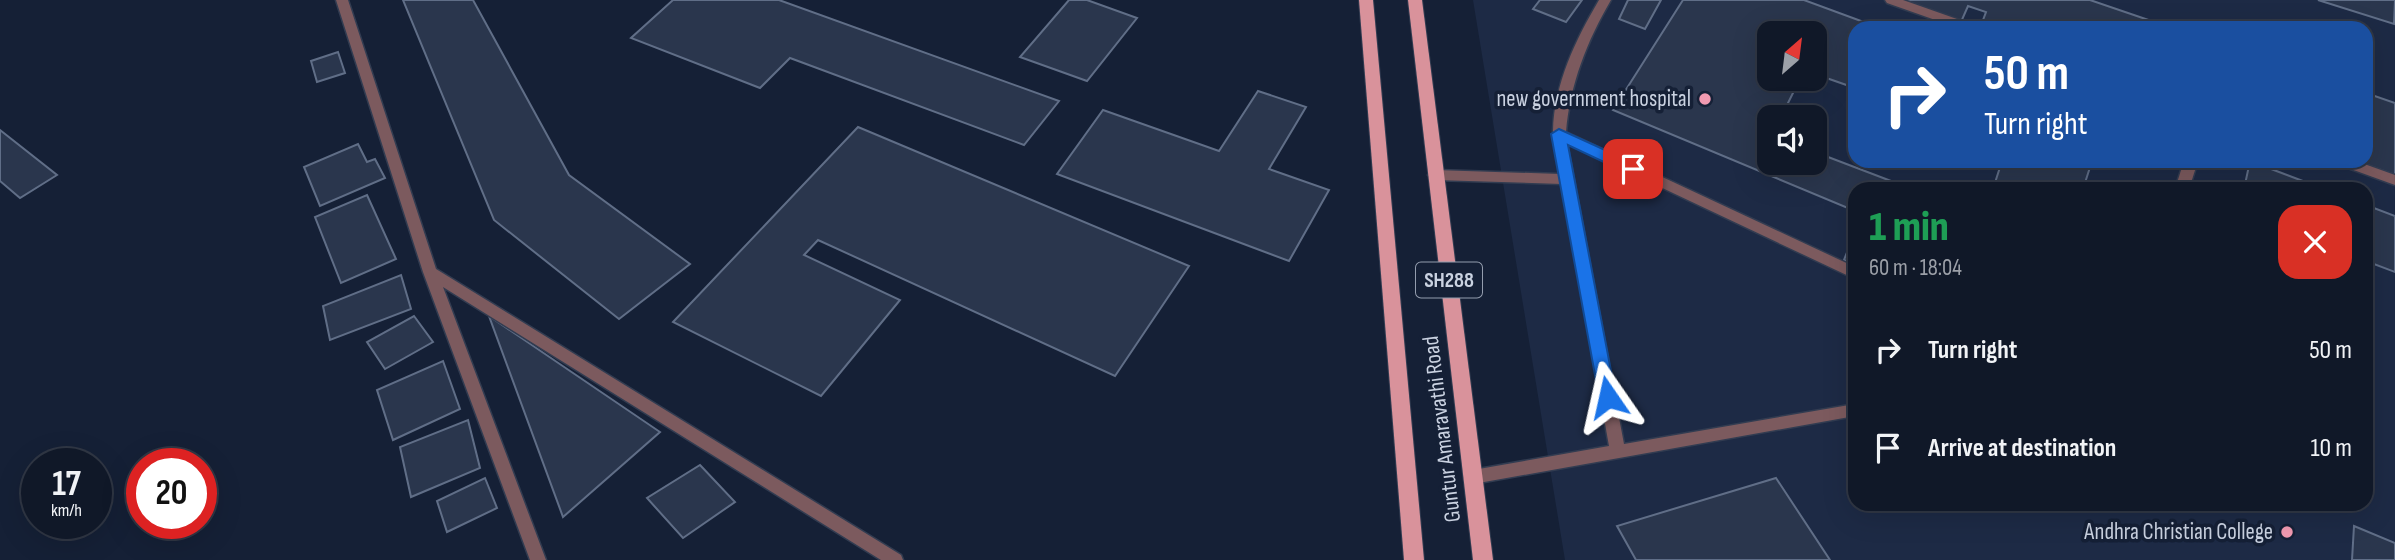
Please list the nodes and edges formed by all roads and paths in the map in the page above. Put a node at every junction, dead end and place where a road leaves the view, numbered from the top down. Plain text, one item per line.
1 (342, 0) edge
2 (1366, 0) edge
3 (1415, 0) edge
4 (1605, 0) edge
5 (1891, 0) edge
6 (1950, 21) edge
7 (1559, 134) junction
8 (2362, 168) edge
9 (1435, 176) junction
10 (1567, 179) junction
11 (2395, 180) edge
12 (1848, 270) edge
13 (430, 272) junction
14 (1848, 411) edge
15 (1618, 451) junction
16 (1473, 477) junction
17 (538, 560) edge
18 (894, 560) edge
19 (1414, 560) edge
20 (1483, 560) edge

1 - 13 street
2 - 19 main road, Guntur Amaravathi Road / SH288
3 - 9 main road, Guntur Amaravathi Road / SH288
4 - 7 street
5 - 6 street
7 - 10 street
7 - 12 street
8 - 11 street
9 - 10 street
9 - 16 main road, Guntur Amaravathi Road / SH288
10 - 15 street
13 - 17 street
13 - 18 street
14 - 15 street
15 - 16 street
16 - 20 main road, Guntur Amaravathi Road / SH288

